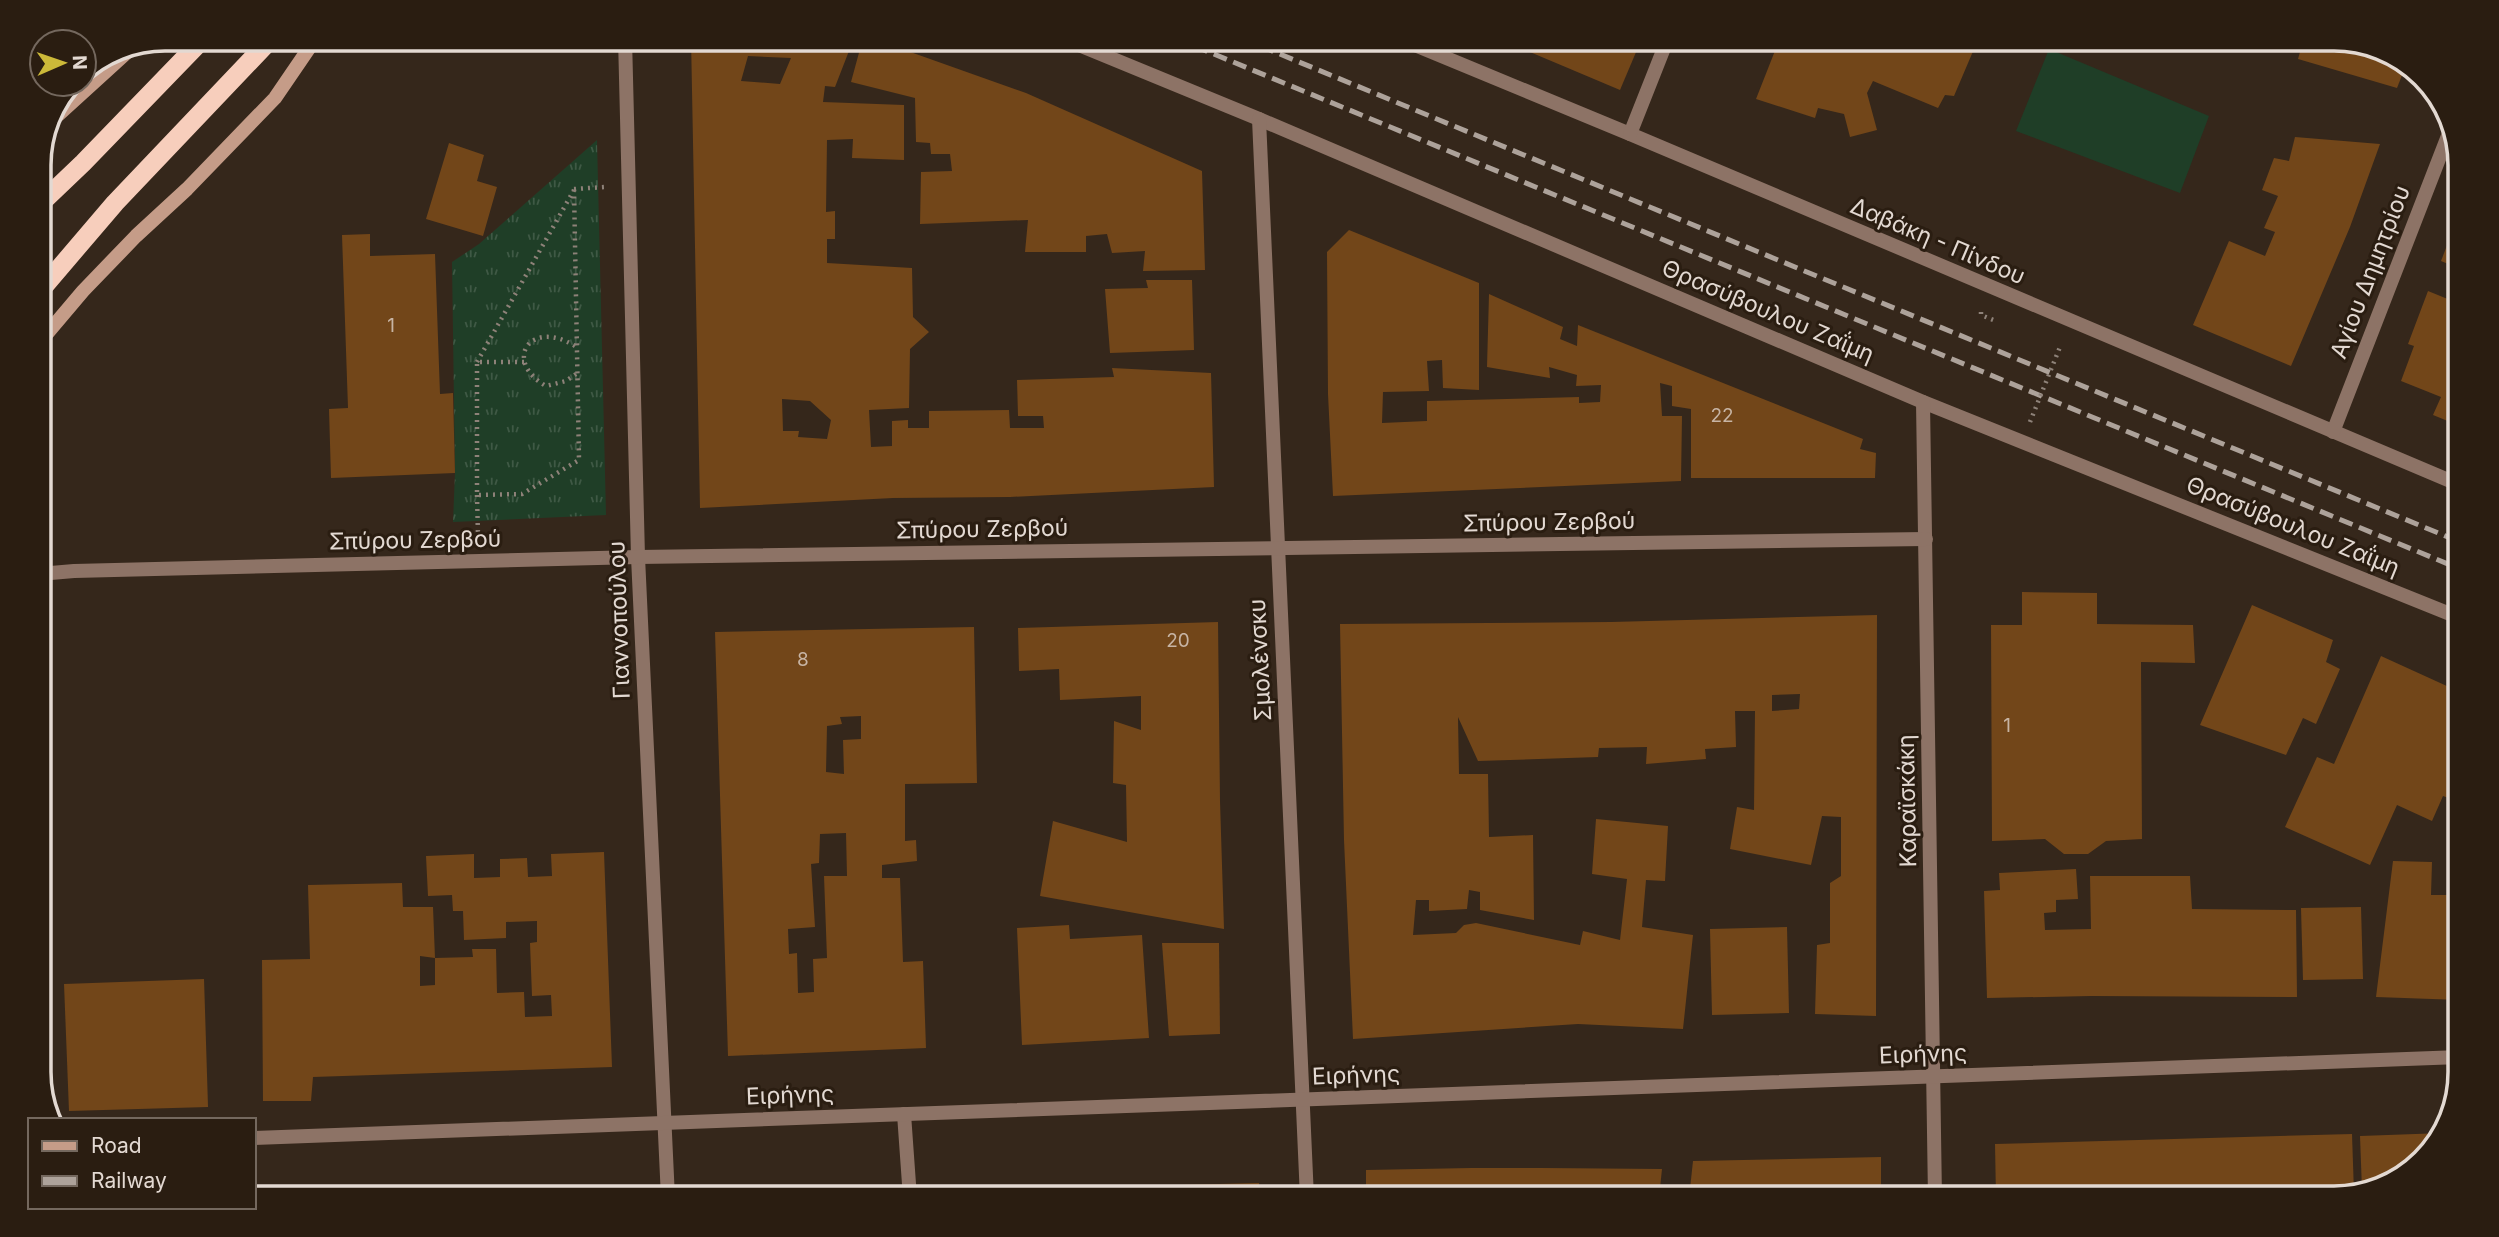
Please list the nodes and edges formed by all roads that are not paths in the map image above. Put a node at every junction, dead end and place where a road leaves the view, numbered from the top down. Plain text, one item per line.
1 (191, 51) edge
2 (260, 51) edge
3 (307, 51) edge
4 (625, 51) edge
5 (1094, 51) edge
6 (1429, 51) edge
7 (1663, 51) edge
8 (118, 62) edge
9 (66, 108) edge
10 (1259, 119) junction
11 (1630, 134) junction
12 (2446, 141) edge
13 (51, 194) edge
14 (51, 278) edge
15 (51, 329) edge
16 (1923, 402) junction
17 (2333, 432) junction
18 (2448, 480) edge
19 (1926, 539) junction
20 (1278, 547) junction
21 (638, 556) junction
22 (51, 574) edge
23 (2448, 613) edge
24 (2448, 1057) edge
25 (1934, 1076) junction
26 (1303, 1099) junction
27 (904, 1114) junction
28 (664, 1123) junction
29 (256, 1138) edge
30 (667, 1186) edge
31 (909, 1186) edge
32 (1306, 1186) edge
33 (1935, 1186) edge

1 - 13 highway
2 - 14 highway
3 - 15 main road
4 - 21 street, Γιαννοπούλου
5 - 10 street, Θρασύβουλου Ζαΐμη
6 - 11 street, Δαβάκη - Πίνδου
7 - 11 street
8 - 9 main road
10 - 16 street, Θρασύβουλου Ζαΐμη
10 - 20 street, Σμολένσκυ
11 - 17 street, Δαβάκη - Πίνδου
12 - 17 street, Αγίου Δημητρίου
16 - 19 street, Καραϊσκάκη
16 - 23 street, Θρασύβουλου Ζαΐμη
17 - 18 street, Δαβάκη - Πίνδου
19 - 20 street, Σπύρου Ζερβού
19 - 25 street, Καραϊσκάκη
20 - 21 street, Σπύρου Ζερβού
20 - 26 street, Σμολένσκυ
21 - 22 street, Σπύρου Ζερβού
21 - 28 street, Γιαννοπούλου
24 - 25 street, Ειρήνης
25 - 26 street, Ειρήνης
25 - 33 street, Καραϊσκάκη
26 - 27 street, Ειρήνης
26 - 32 street, Σμολένσκυ
27 - 28 street, Ειρήνης
27 - 31 street
28 - 29 street, Ειρήνης
28 - 30 street, Γιαννοπούλου

